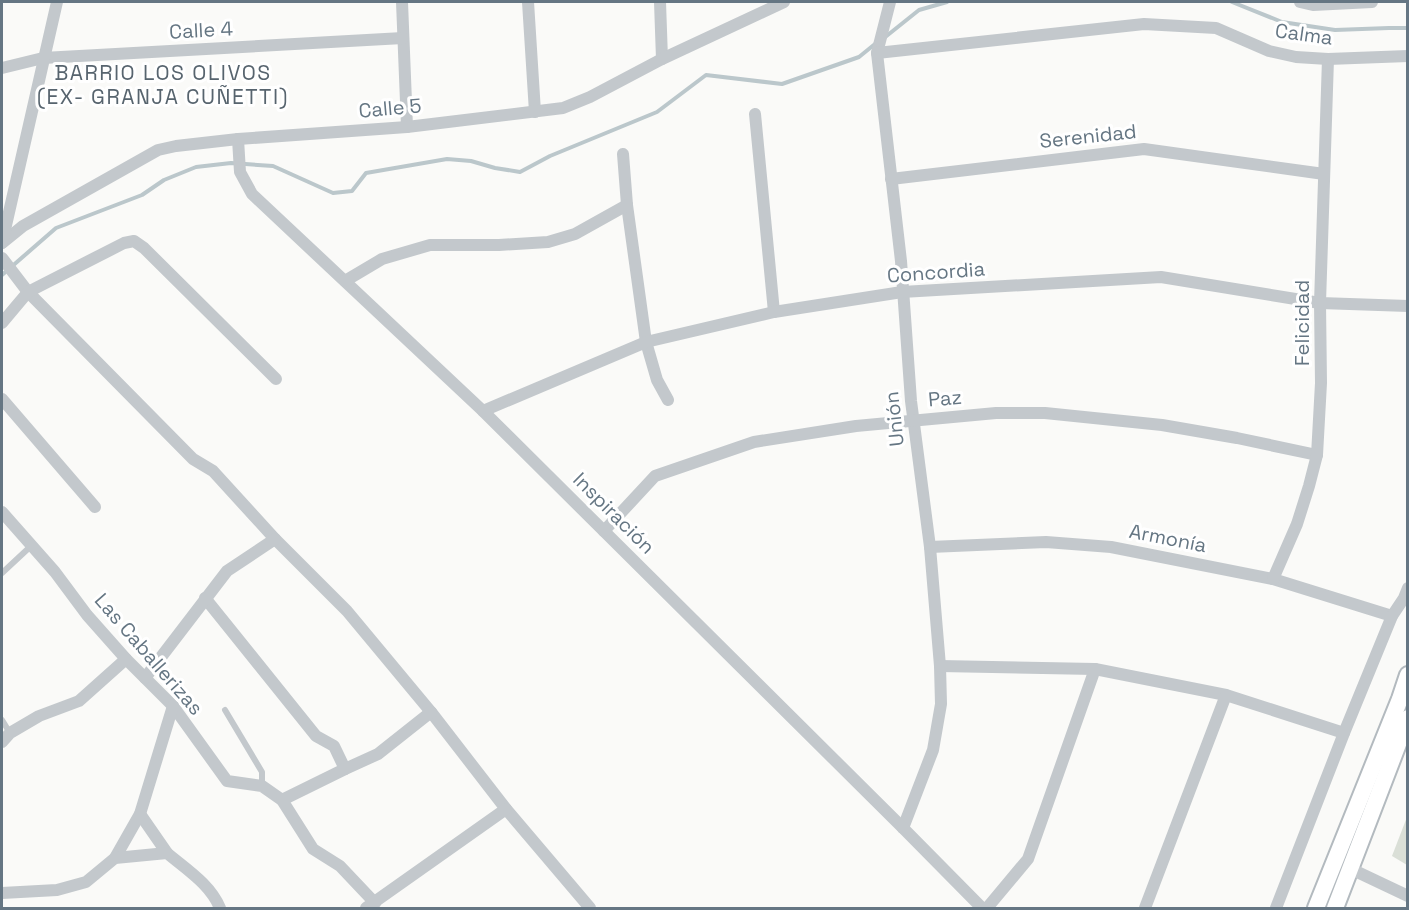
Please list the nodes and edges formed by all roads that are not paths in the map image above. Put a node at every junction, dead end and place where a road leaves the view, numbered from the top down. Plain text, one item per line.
1 (57, 2) edge
2 (402, 2) edge
3 (528, 2) edge
4 (660, 2) edge
5 (784, 2) edge
6 (890, 2) edge
7 (1300, 2) edge
8 (1372, 2) edge
9 (404, 38) junction
10 (877, 53) junction
11 (1407, 56) edge
12 (43, 58) junction
13 (662, 59) junction
14 (1328, 59) junction
15 (2, 68) edge
16 (535, 112) junction
17 (755, 114) dead end
18 (407, 127) junction
19 (238, 139) junction
20 (623, 154) dead end
21 (1323, 174) junction
22 (891, 179) junction
23 (627, 206) junction
24 (2, 243) edge
25 (4, 261) edge
26 (345, 281) junction
27 (28, 292) junction
28 (903, 292) junction
29 (1320, 303) junction
30 (1407, 306) edge
31 (774, 312) junction
32 (2, 323) edge
33 (646, 342) junction
34 (276, 379) dead end
35 (2, 399) edge
36 (668, 400) dead end
37 (483, 411) junction
38 (914, 421) junction
39 (1317, 455) junction
40 (95, 507) dead end
41 (2, 512) edge
42 (604, 531) junction
43 (275, 539) junction
44 (31, 546) junction
45 (930, 547) junction
46 (2, 573) edge
47 (1273, 579) junction
48 (1407, 588) edge
49 (205, 598) junction
50 (1392, 616) junction
51 (126, 659) junction
52 (940, 666) junction
53 (1095, 669) junction
54 (1407, 675) edge
55 (145, 678) junction
56 (1226, 695) junction
57 (173, 706) junction
58 (225, 710) dead end
59 (431, 712) junction
60 (1407, 718) edge
61 (2, 720) edge
62 (10, 733) junction
63 (1344, 733) junction
64 (2, 742) edge
65 (345, 769) junction
66 (262, 786) junction
67 (282, 800) junction
68 (506, 809) junction
69 (140, 814) junction
70 (903, 828) junction
71 (167, 853) junction
72 (115, 858) junction
73 (1351, 869) junction
74 (2, 893) edge
75 (1407, 896) edge
76 (370, 906) edge
77 (585, 907) edge
78 (1279, 908) edge
79 (220, 909) edge
80 (982, 909) edge
81 (987, 909) edge
82 (1144, 909) edge
83 (1316, 909) edge
84 (1335, 909) edge

1 - 12 street
2 - 9 street
3 - 16 street
4 - 13 street
5 - 13 street, Calle 5
6 - 10 street, Unión
7 - 8 street
9 - 12 street, Calle 4
9 - 18 street
10 - 14 street, Calma
10 - 22 street, Unión
11 - 14 street, Calma
12 - 15 street, Calle 4
12 - 24 street
13 - 16 street, Calle 5
14 - 21 street, Felicidad
16 - 18 street, Calle 5
17 - 31 street
18 - 19 street, Calle 5
19 - 24 street, Calle 5
19 - 26 street, Inspiración
20 - 23 street
21 - 22 street, Serenidad
21 - 29 street, Felicidad
22 - 28 street, Unión
23 - 26 street
23 - 33 street
25 - 27 street
26 - 37 street, Inspiración
27 - 32 street
27 - 34 street
27 - 43 street
28 - 29 street, Concordia
28 - 31 street, Concordia
28 - 38 street, Unión
29 - 30 street, Concordia
29 - 39 street, Felicidad
31 - 33 street, Concordia
33 - 36 street
33 - 37 street, Concordia
35 - 40 street
37 - 42 street, Inspiración
38 - 39 street, Paz
38 - 42 street, Paz
38 - 45 street, Unión
39 - 47 street, Felicidad
41 - 44 street, Las Caballerizas
42 - 70 street, Inspiración
43 - 49 street
43 - 59 street
44 - 46 lane
44 - 51 street, Las Caballerizas
45 - 47 street, Armonía
45 - 52 street, Unión
47 - 50 street, Armonía
48 - 50 street
49 - 55 street
49 - 65 street
50 - 63 street
51 - 55 street, Las Caballerizas
51 - 62 street
52 - 53 street
52 - 70 street, Unión
53 - 56 street
53 - 81 street
54 - 83 main road
55 - 57 street, Las Caballerizas
56 - 63 street
56 - 82 street
57 - 66 street, Las Caballerizas
57 - 69 street
58 - 66 lane
59 - 65 street
59 - 68 street
60 - 73 main road
61 - 62 lane
62 - 64 street
63 - 78 street
65 - 67 street
66 - 67 street, Las Caballerizas
67 - 76 street, Las Caballerizas
68 - 76 street
68 - 77 street
69 - 71 street
69 - 72 street
70 - 80 street, Inspiración
71 - 72 street
71 - 79 street
72 - 74 street
73 - 75 street
73 - 84 main road

